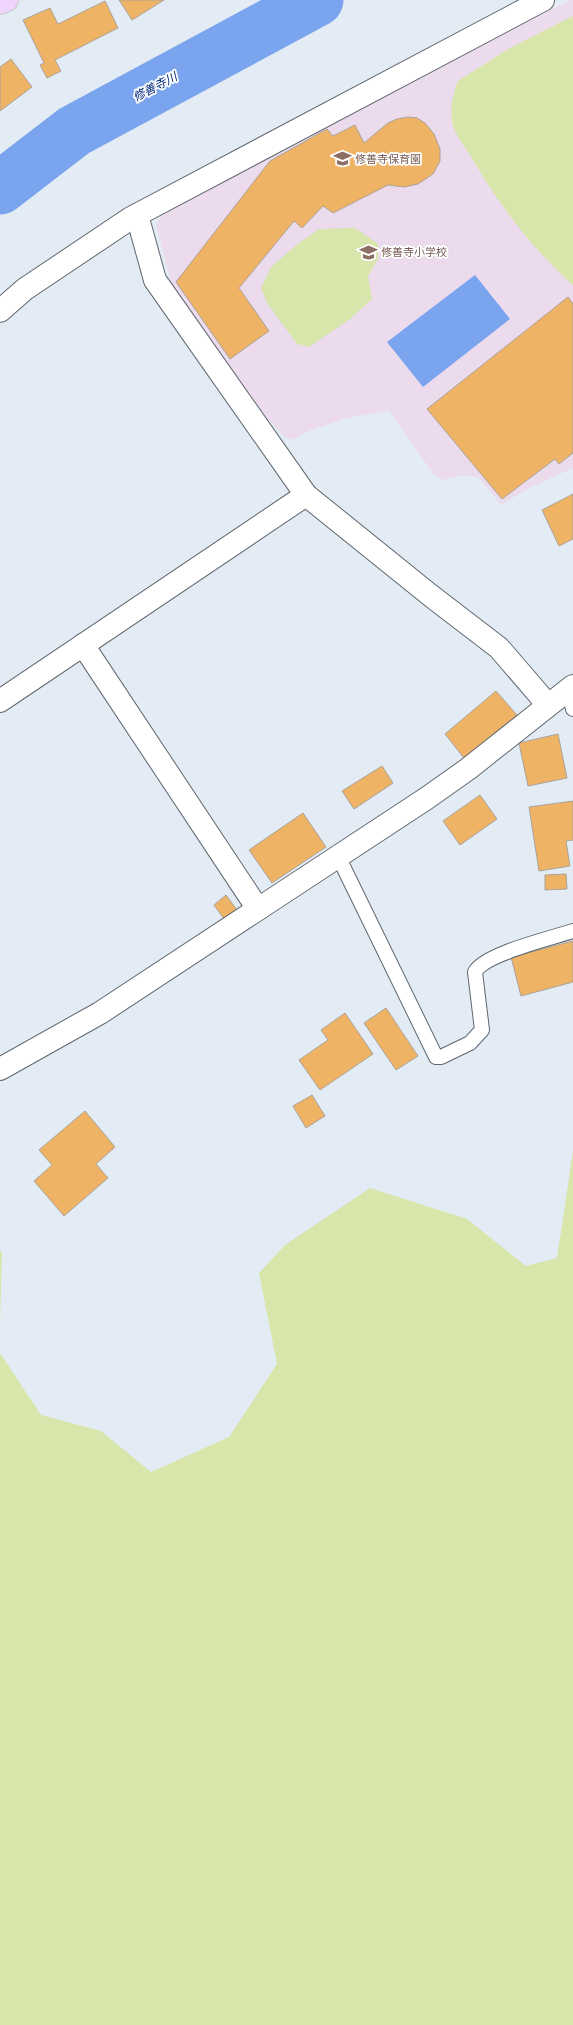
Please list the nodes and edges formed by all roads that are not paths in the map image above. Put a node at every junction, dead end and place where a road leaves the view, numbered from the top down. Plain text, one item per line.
1 (6, 0) edge
2 (544, 0) edge
3 (0, 3) edge
4 (137, 215) junction
5 (0, 311) edge
6 (306, 495) junction
7 (83, 645) junction
8 (571, 695) edge
9 (0, 701) edge
10 (548, 705) junction
11 (338, 856) junction
12 (258, 909) junction
13 (573, 931) edge
14 (0, 1069) edge

1 - 3 main road
2 - 4 street
4 - 5 street
4 - 6 street
6 - 7 street
6 - 10 street
7 - 9 street
7 - 12 street
8 - 10 street
10 - 11 street
11 - 12 street
11 - 13 lane
12 - 14 street

